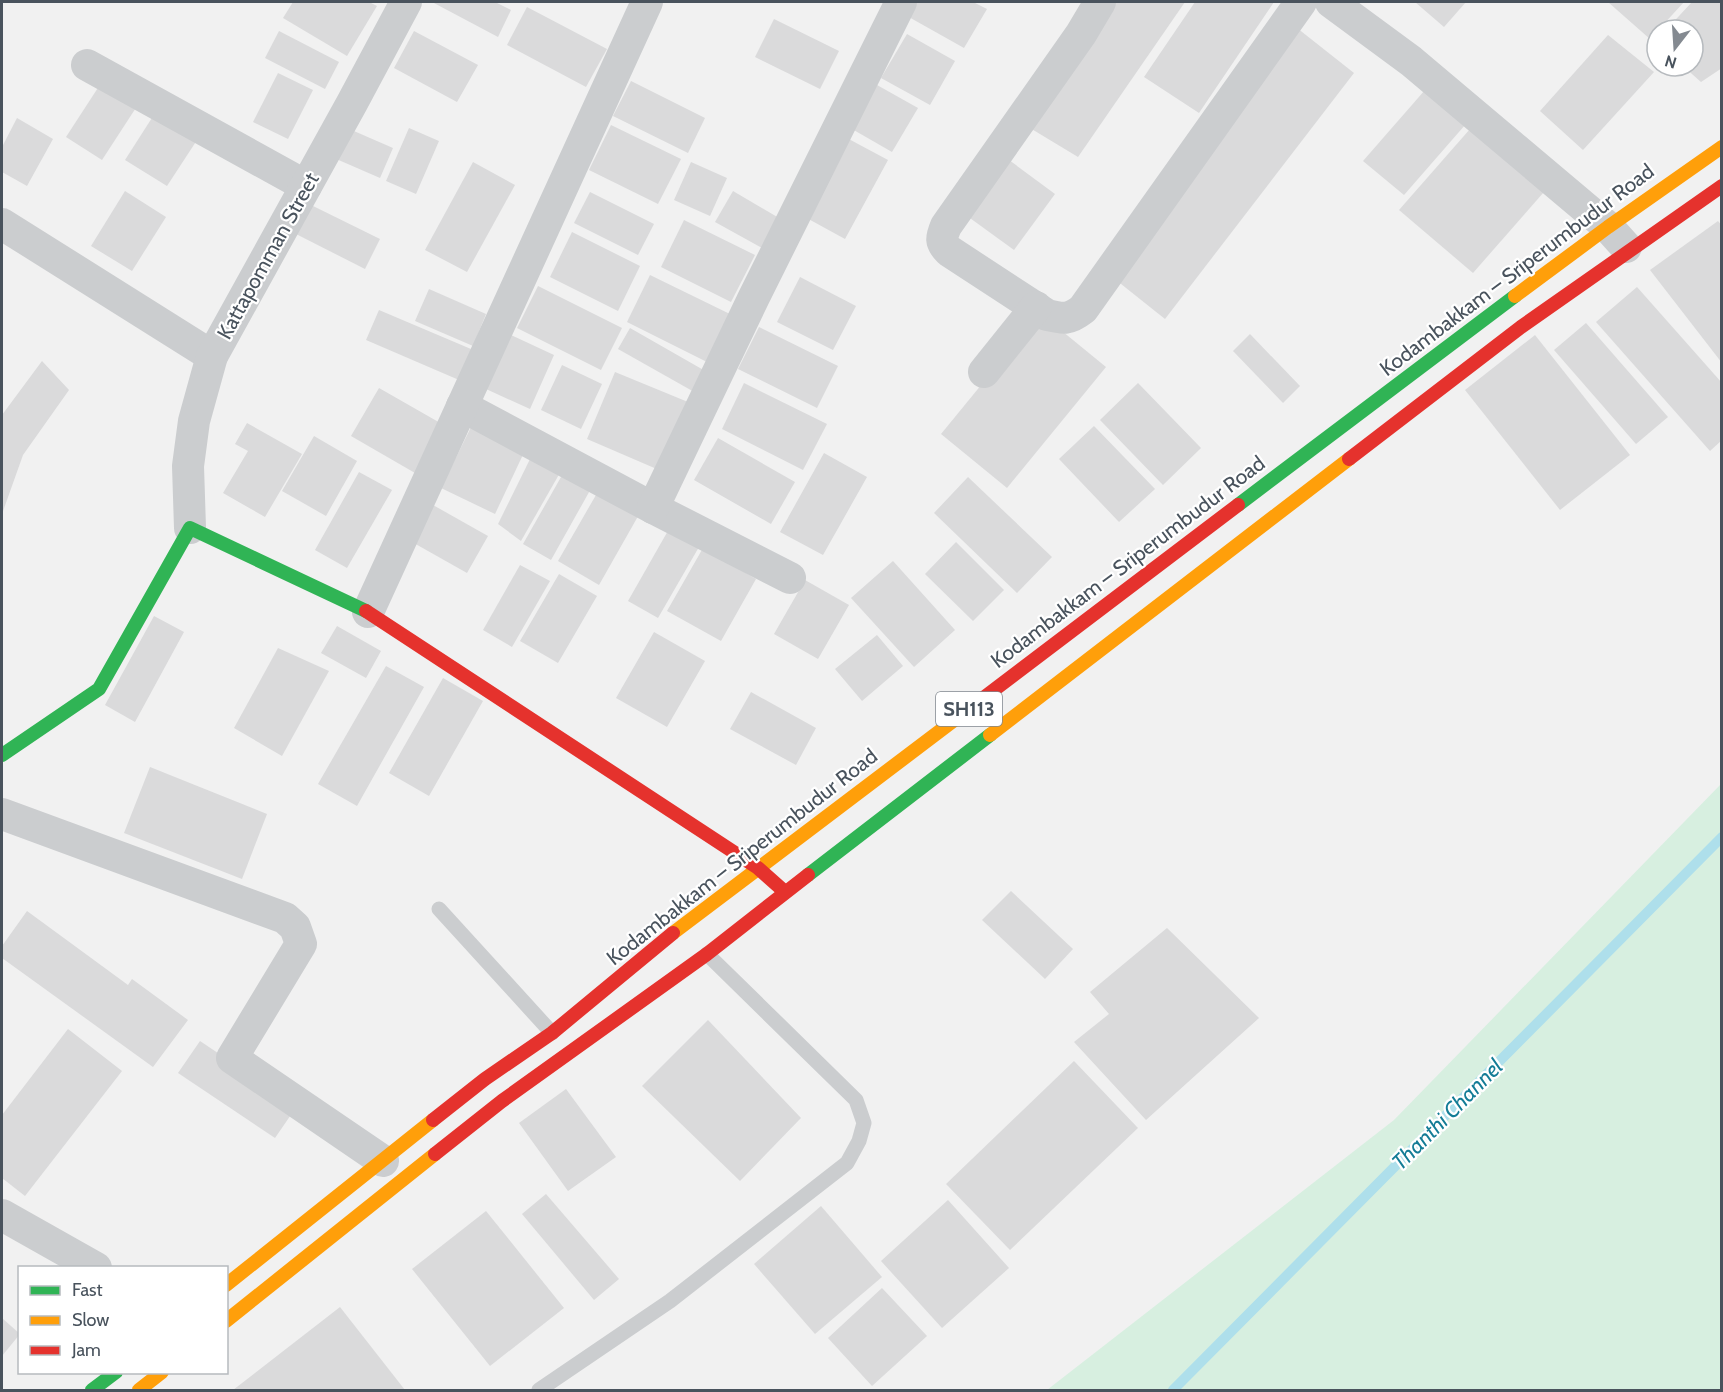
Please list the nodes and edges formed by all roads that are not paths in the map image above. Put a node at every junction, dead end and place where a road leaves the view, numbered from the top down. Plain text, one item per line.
1 (406, 2) edge
2 (647, 2) edge
3 (901, 2) edge
4 (1100, 2) edge
5 (1301, 2) edge
6 (1331, 2) edge
7 (87, 65) dead end
8 (1722, 147) edge
9 (306, 186) junction
10 (1722, 186) edge
11 (2, 224) edge
12 (1608, 227) junction
13 (1628, 250) junction
14 (1036, 308) junction
15 (212, 356) junction
16 (984, 372) dead end
17 (462, 406) junction
18 (653, 508) junction
19 (190, 528) junction
20 (790, 578) dead end
21 (368, 612) junction
22 (2, 754) edge
23 (2, 814) edge
24 (758, 868) junction
25 (784, 892) junction
26 (439, 909) dead end
27 (707, 954) junction
28 (552, 1033) junction
29 (383, 1161) junction
30 (2, 1215) edge
31 (92, 1266) edge
32 (228, 1283) edge
33 (228, 1319) edge
34 (113, 1374) edge
35 (159, 1374) edge
36 (92, 1390) edge
37 (139, 1390) edge
38 (539, 1390) edge

1 - 9 street, Kattapomman Street
2 - 17 street
3 - 18 street
4 - 14 street
5 - 14 street
6 - 12 street
7 - 9 street
8 - 12 main road, Kodambakkam – Sriperumbudur Road / SH113
9 - 15 street, Kattapomman Street
10 - 13 main road, SH113
11 - 15 street
12 - 13 street
12 - 24 main road, Kodambakkam – Sriperumbudur Road / SH113
13 - 25 main road, SH113
14 - 16 street
15 - 19 street, Kattapomman Street
17 - 18 street
17 - 21 street
18 - 20 street
19 - 21 main road
19 - 22 main road
21 - 24 main road
23 - 29 street
24 - 25 main road
24 - 28 main road, Kodambakkam – Sriperumbudur Road / SH113
25 - 27 main road, SH113
26 - 28 lane
27 - 33 main road, SH113
27 - 38 lane
28 - 29 main road, Kodambakkam – Sriperumbudur Road / SH113
29 - 32 main road, Kodambakkam – Sriperumbudur Road / SH113
30 - 31 street
34 - 36 main road
35 - 37 main road

